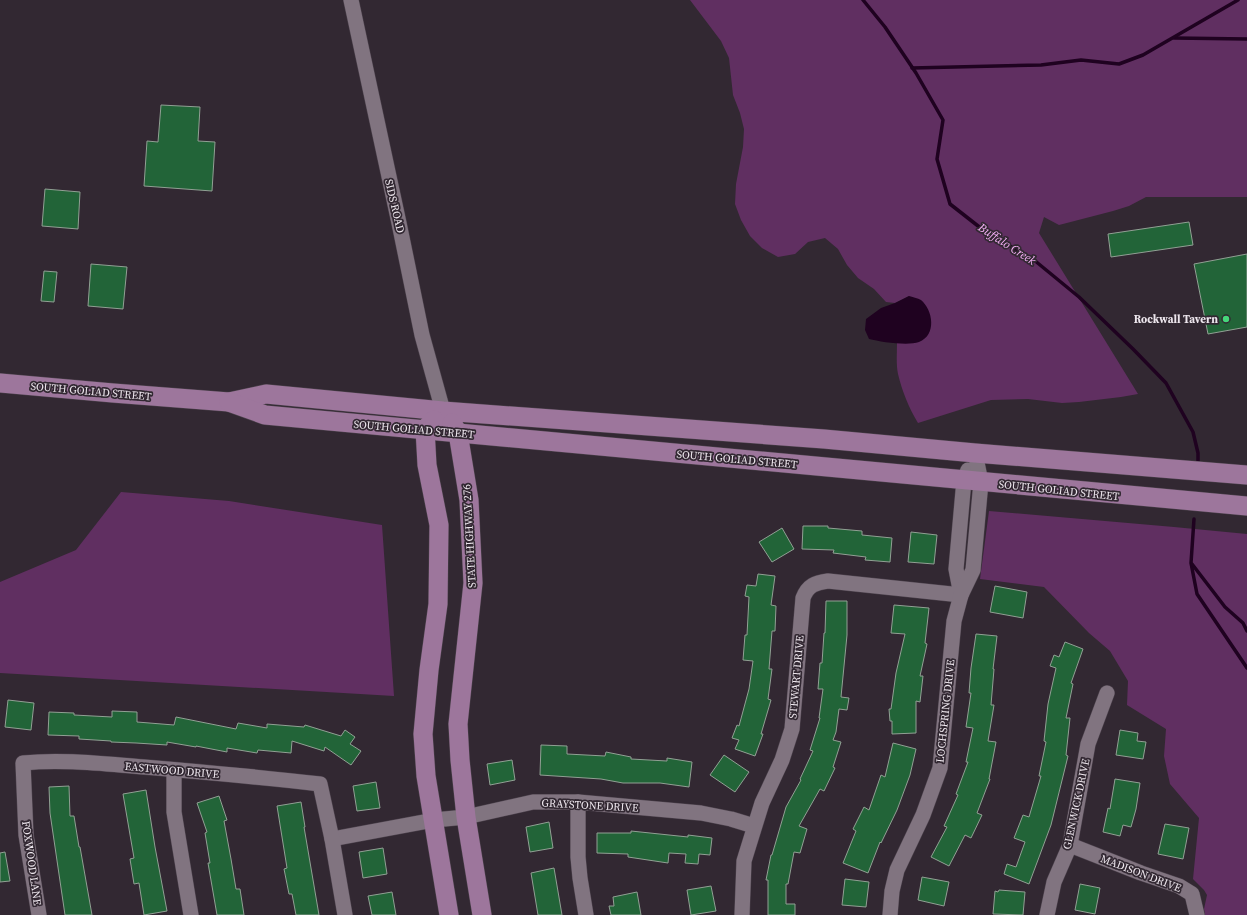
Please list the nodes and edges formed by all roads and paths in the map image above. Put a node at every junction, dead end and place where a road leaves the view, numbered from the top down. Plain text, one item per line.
1 (351, 0) edge
2 (0, 383) edge
3 (229, 402) junction
4 (443, 411) junction
5 (425, 430) junction
6 (458, 433) junction
7 (975, 453) junction
8 (1247, 475) edge
9 (973, 481) junction
10 (1247, 506) edge
11 (961, 595) junction
12 (1107, 693) dead end
13 (23, 763) joint
14 (174, 770) junction
15 (578, 802) junction
16 (466, 817) junction
17 (434, 820) junction
18 (754, 826) junction
19 (332, 839) junction
20 (1070, 845) junction
21 (39, 915) edge
22 (191, 915) edge
23 (345, 915) edge
24 (449, 915) edge
25 (482, 915) edge
26 (586, 915) edge
27 (742, 915) edge
28 (890, 915) edge
29 (1047, 915) edge
30 (1196, 915) edge

1 - 4 street, SIDS ROAD
2 - 3 main road, SOUTH GOLIAD STREET
3 - 4 main road, SOUTH GOLIAD STREET
3 - 5 main road, SOUTH GOLIAD STREET
4 - 5 main road
4 - 6 main road, STATE HIGHWAY 276
4 - 7 main road, SOUTH GOLIAD STREET
5 - 6 main road, SOUTH GOLIAD STREET
5 - 17 main road
6 - 9 main road, SOUTH GOLIAD STREET
6 - 16 main road, STATE HIGHWAY 276
7 - 8 main road, SOUTH GOLIAD STREET
7 - 9 street, LOCHSPRING DRIVE
9 - 10 main road, SOUTH GOLIAD STREET
9 - 11 street, LOCHSPRING DRIVE
11 - 18 street, STEWART DRIVE
11 - 28 street, LOCHSPRING DRIVE
12 - 20 street, GLENWICK DRIVE
13 - 14 street, EASTWOOD DRIVE
13 - 21 street, FOXWOOD LANE
14 - 19 street, EASTWOOD DRIVE
14 - 22 street
15 - 16 street, GRAYSTONE DRIVE
15 - 18 street, GRAYSTONE DRIVE
15 - 26 street
16 - 17 street, GRAYSTONE DRIVE
16 - 25 main road, STATE HIGHWAY 276
17 - 19 street, GRAYSTONE DRIVE
17 - 24 main road
18 - 27 street, STEWART DRIVE
19 - 23 street
20 - 29 street, GLENWICK DRIVE
20 - 30 street, MADISON DRIVE

